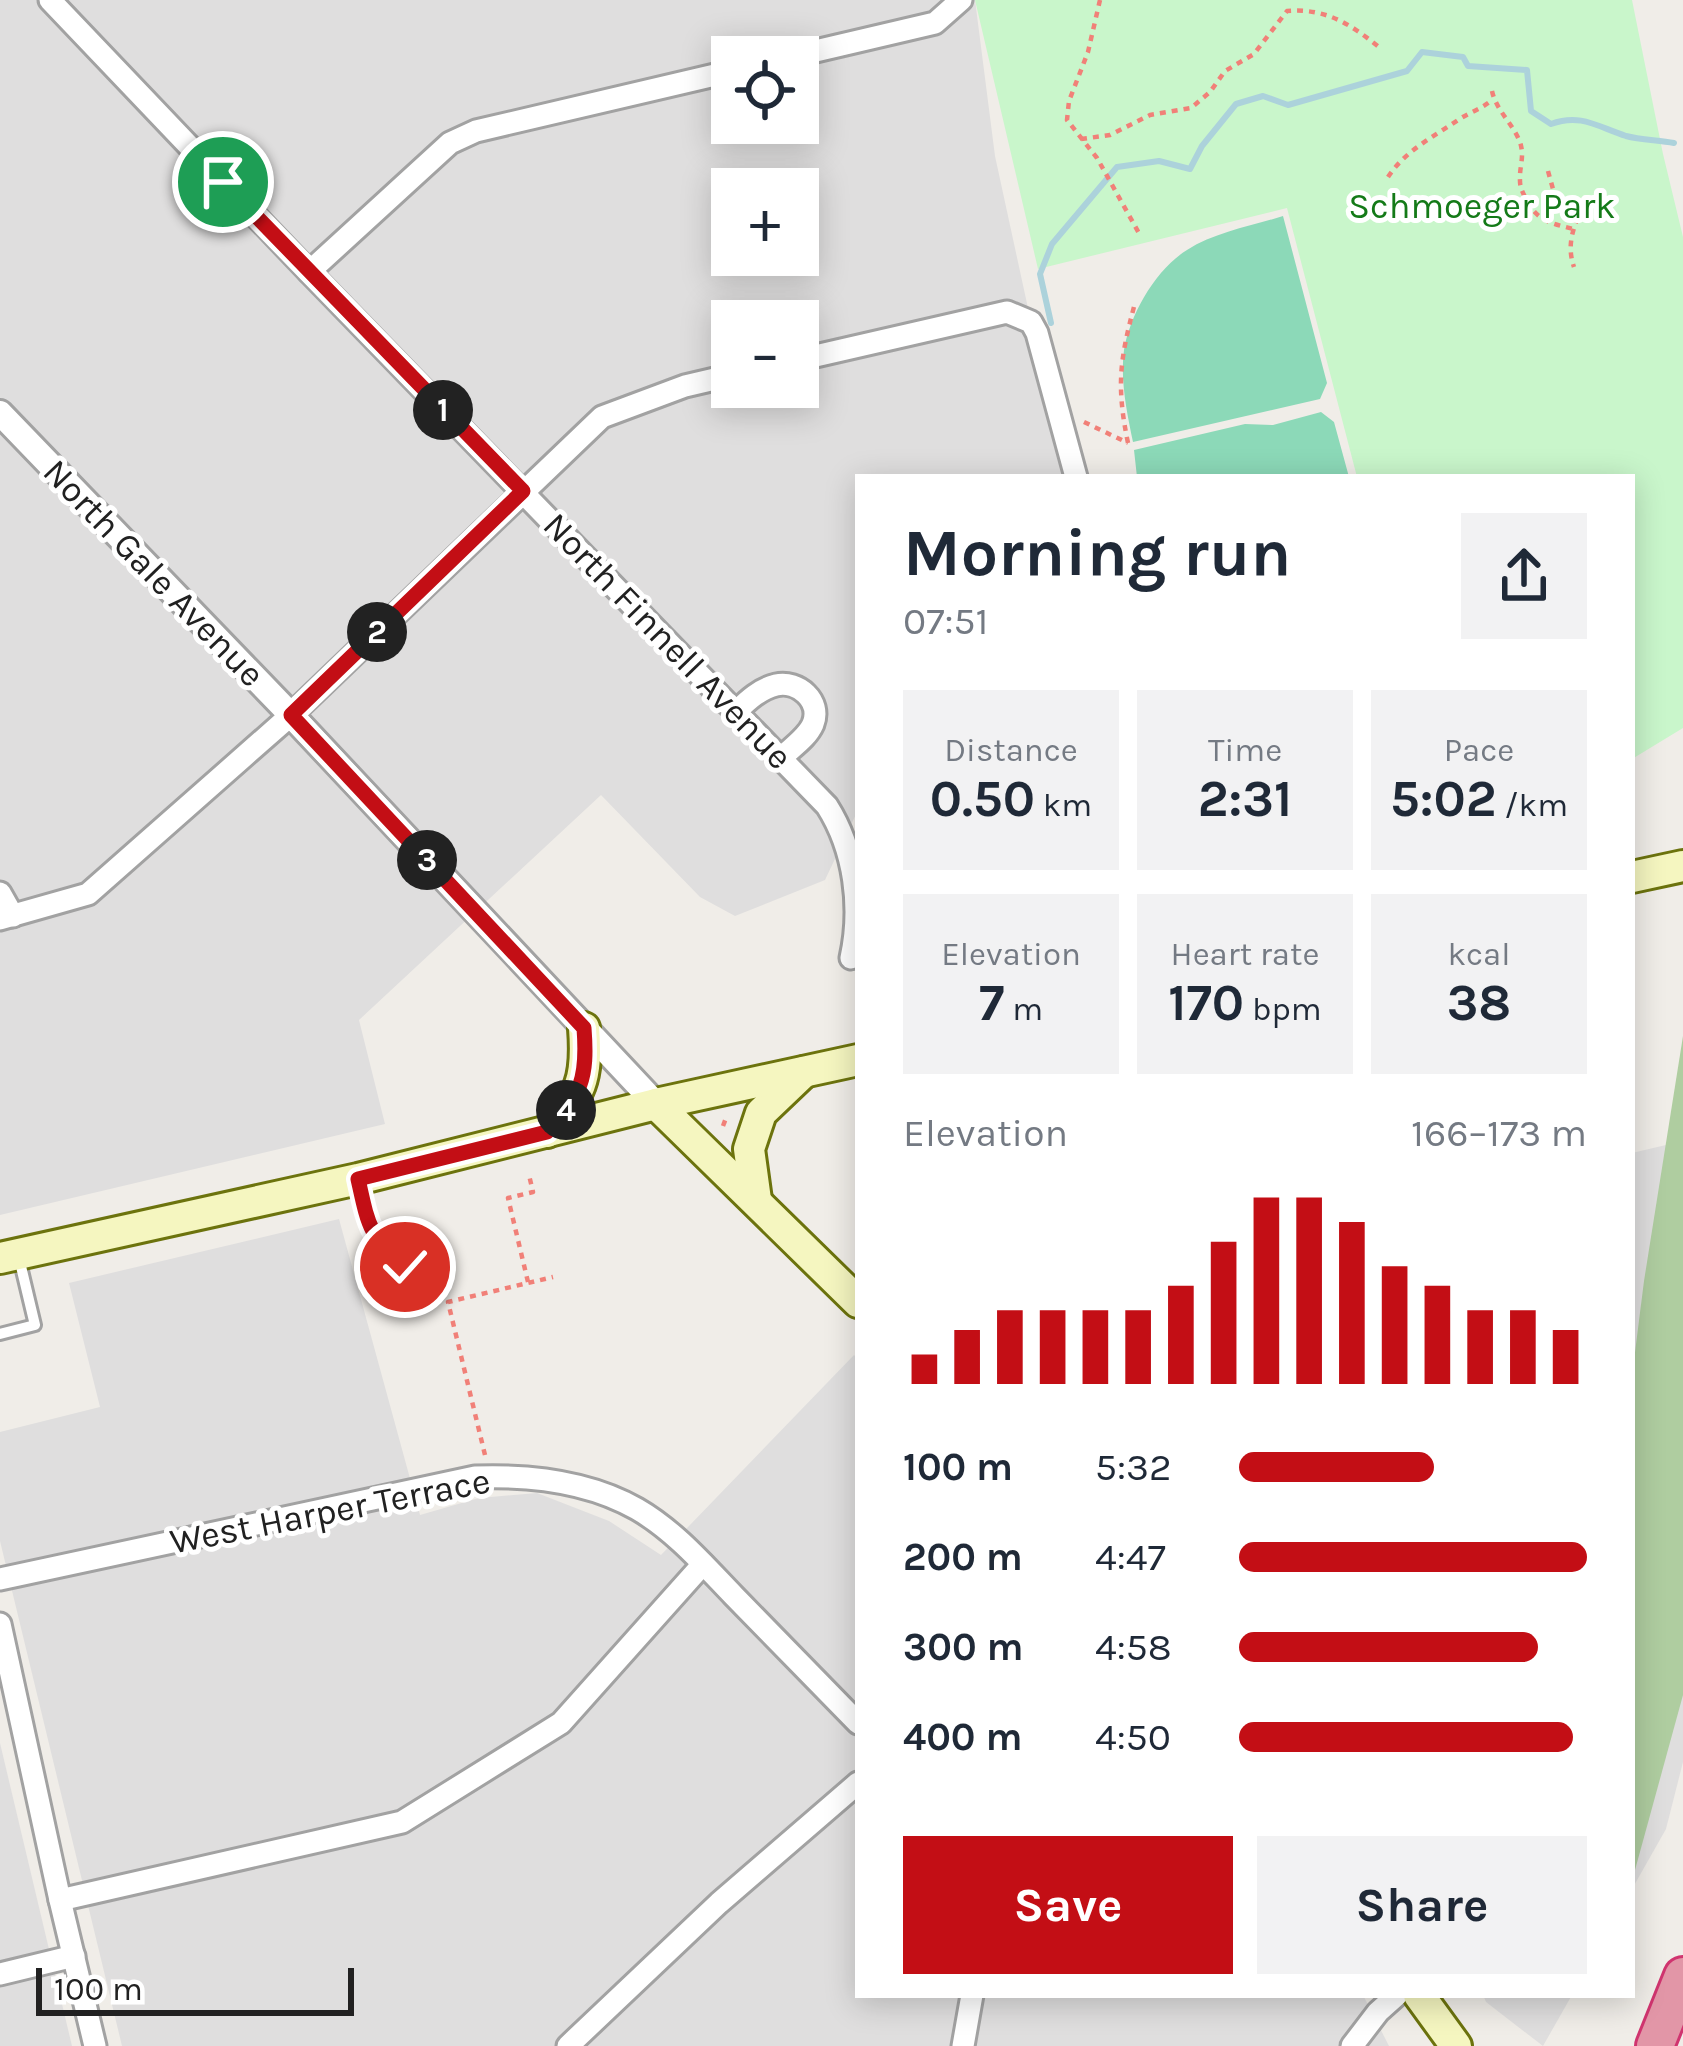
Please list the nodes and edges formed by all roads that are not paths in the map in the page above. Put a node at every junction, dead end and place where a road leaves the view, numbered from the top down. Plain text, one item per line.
1 (50, 0) edge
2 (962, 0) edge
3 (819, 50) edge
4 (711, 75) edge
5 (309, 272) junction
6 (819, 355) edge
7 (711, 380) edge
8 (0, 413) edge
9 (1075, 474) edge
10 (523, 491) junction
11 (736, 711) junction
12 (291, 715) junction
13 (781, 758) junction
14 (1683, 866) edge
15 (1635, 876) edge
16 (0, 893) edge
17 (855, 899) edge
18 (6, 918) edge
19 (855, 936) edge
20 (850, 958) dead end
21 (584, 1028) junction
22 (855, 1061) edge
23 (803, 1072) junction
24 (656, 1105) junction
25 (547, 1132) junction
26 (358, 1179) junction
27 (756, 1200) junction
28 (9, 1256) edge
29 (414, 1273) dead end
30 (855, 1299) edge
31 (0, 1334) edge
32 (703, 1564) junction
33 (0, 1579) edge
34 (0, 1624) edge
35 (6, 1686) edge
36 (855, 1720) edge
37 (855, 1786) edge
38 (60, 1900) junction
39 (74, 1956) junction
40 (0, 1974) edge
41 (1683, 1976) edge
42 (971, 1998) edge
43 (1394, 1998) edge
44 (1418, 1998) edge
45 (1419, 1998) edge
46 (95, 2046) edge
47 (568, 2046) edge
48 (963, 2046) edge
49 (1352, 2046) edge
50 (1436, 2046) edge
51 (1456, 2046) edge
52 (1655, 2046) edge

1 - 5 street, North Finnell Avenue
2 - 3 street
4 - 5 street
5 - 10 street, North Finnell Avenue
6 - 9 street
7 - 10 street
8 - 12 street, North Gale Avenue
10 - 11 street, North Finnell Avenue
10 - 12 street
11 - 13 street, North Finnell Avenue
11 - 13 street
12 - 18 street
12 - 21 street, North Gale Avenue
13 - 17 street, North Finnell Avenue
14 - 15 main road
16 - 18 street
19 - 20 street, North Finnell Avenue
21 - 24 street, North Gale Avenue
21 - 25 main road
22 - 23 main road
23 - 24 main road
23 - 27 main road
24 - 25 main road
24 - 27 main road, North Gale Avenue
25 - 26 main road
26 - 28 main road
26 - 29 lane
27 - 30 main road, North Gale Avenue
28 - 31 lane
32 - 33 street, West Harper Terrace
32 - 36 street, West Harper Terrace
32 - 38 street
34 - 35 street
35 - 38 street
37 - 47 street
38 - 39 street
39 - 40 street
39 - 46 street
41 - 52 highway
42 - 48 street
43 - 49 street
44 - 50 main road
45 - 51 main road

